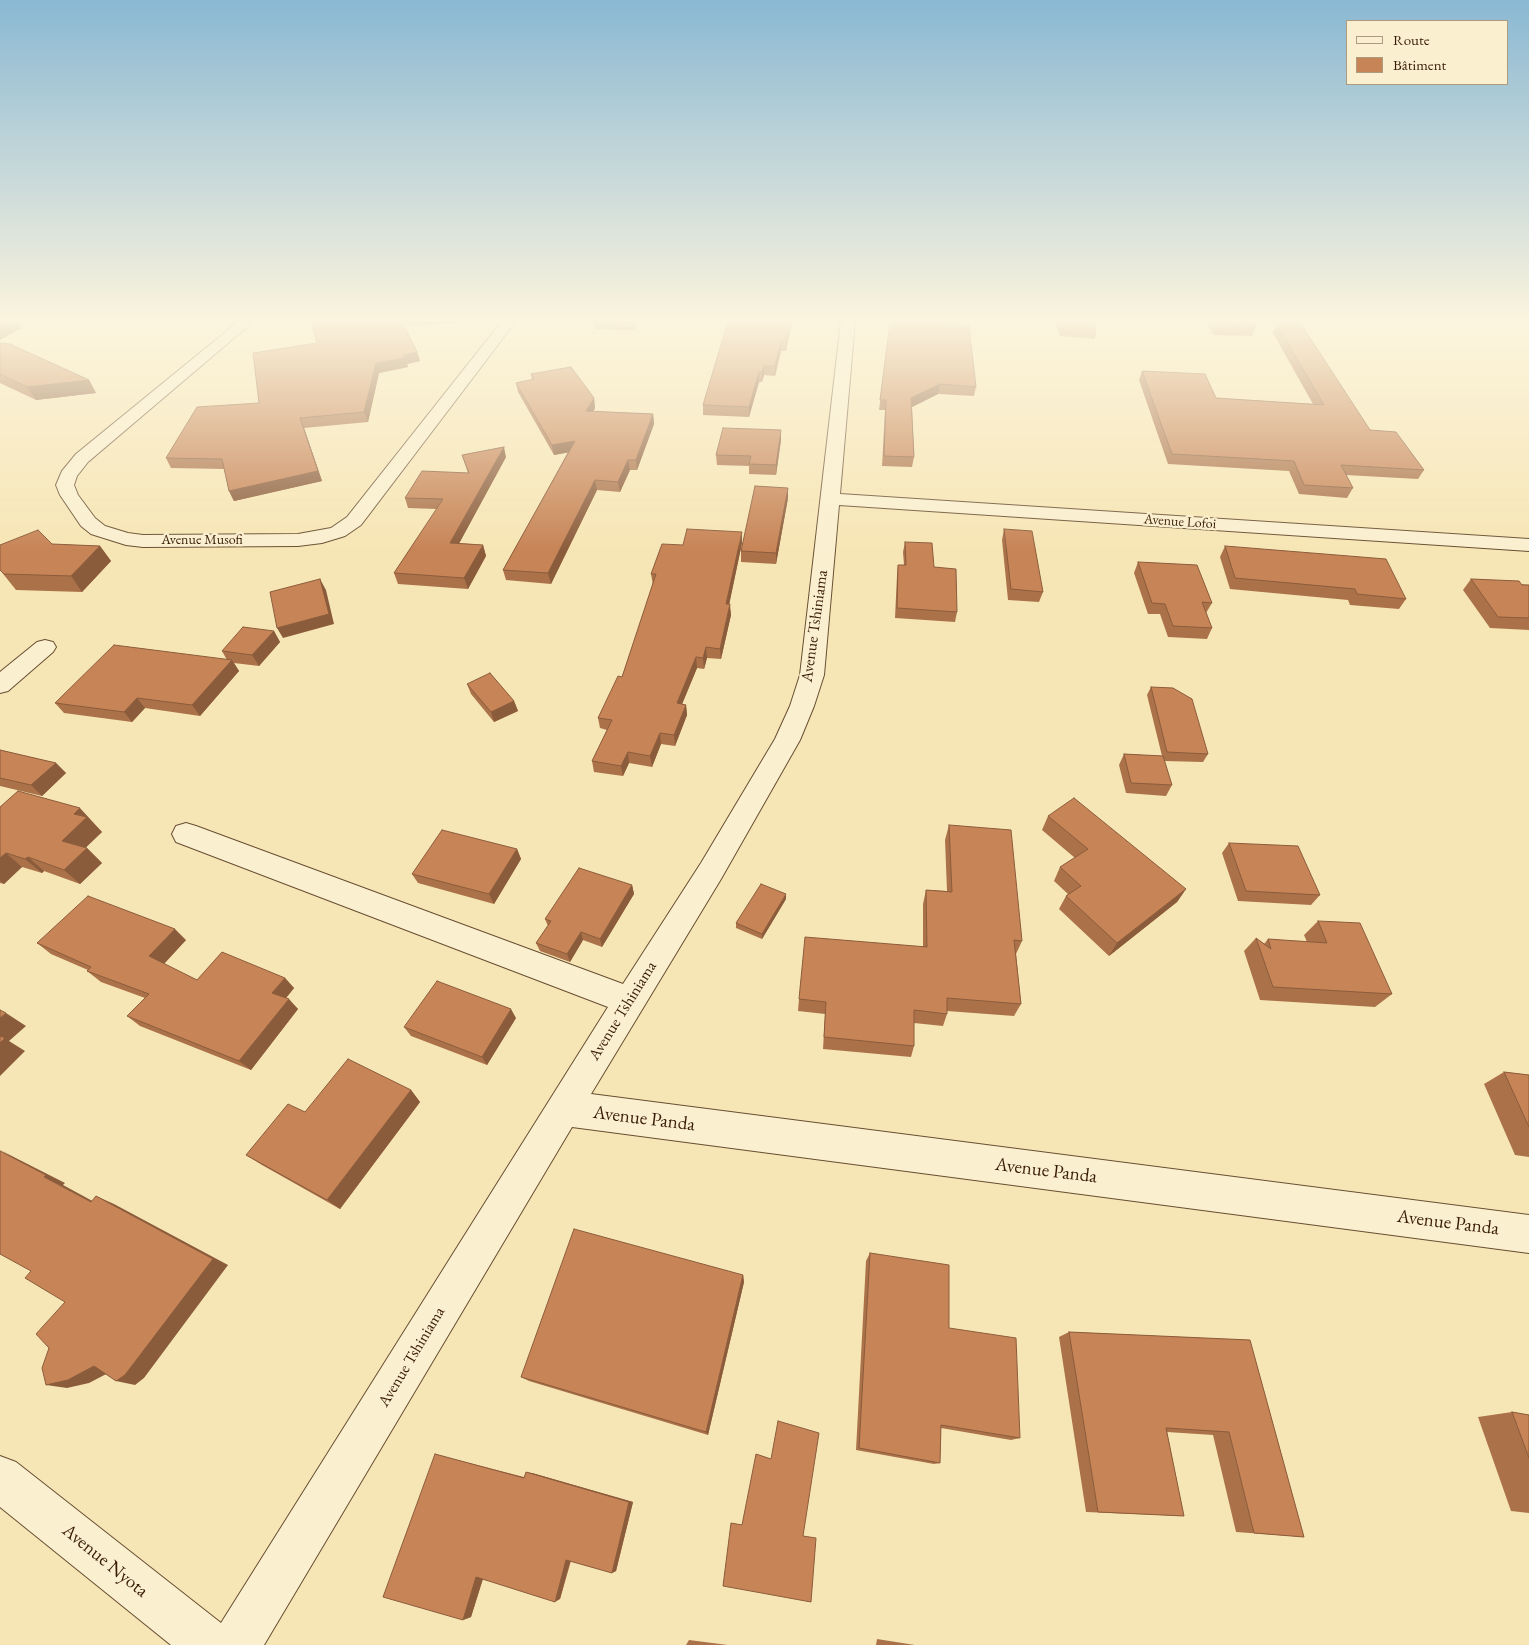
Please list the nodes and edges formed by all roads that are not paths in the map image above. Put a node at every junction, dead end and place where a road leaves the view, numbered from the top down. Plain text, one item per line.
1 (155, 398) edge
2 (450, 398) edge
3 (840, 398) edge
4 (830, 499) junction
5 (1529, 545) edge
6 (45, 647) dead end
7 (0, 685) edge
8 (186, 834) dead end
9 (630, 1001) junction
10 (563, 1108) junction
11 (1529, 1234) edge
12 (0, 1478) edge
13 (210, 1645) edge
14 (236, 1645) edge

1 - 2 street, Avenue Musofi
3 - 4 street, Avenue Tshiniama
4 - 5 street, Avenue Lofoi
4 - 9 street, Avenue Tshiniama
6 - 7 street
8 - 9 street
9 - 10 street, Avenue Tshiniama
10 - 11 street, Avenue Panda
10 - 14 street, Avenue Tshiniama
12 - 13 street, Avenue Nyota

